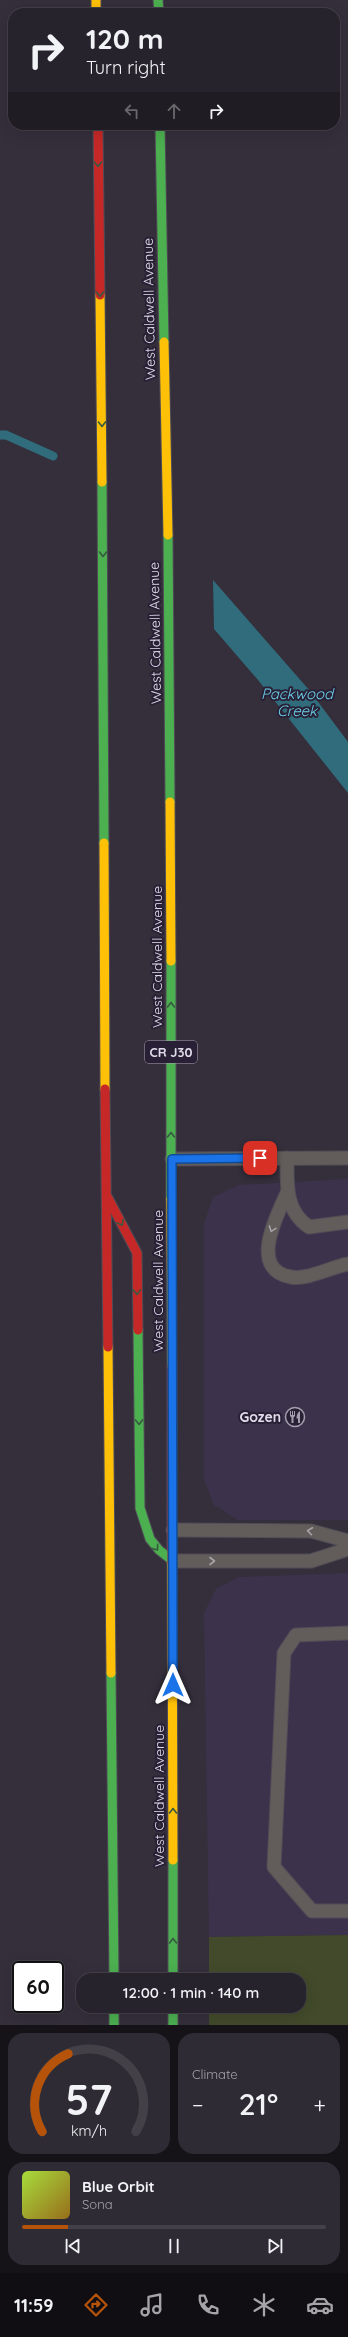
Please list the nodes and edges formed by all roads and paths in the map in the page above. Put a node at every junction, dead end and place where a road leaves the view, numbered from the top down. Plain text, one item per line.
1 (98, 130) edge
2 (160, 130) edge
3 (287, 1158) junction
4 (348, 1158) edge
5 (172, 1159) junction
6 (287, 1193) junction
7 (106, 1194) junction
8 (348, 1222) edge
9 (348, 1264) edge
10 (173, 1530) junction
11 (348, 1541) edge
12 (348, 1549) edge
13 (173, 1561) junction
14 (348, 1633) edge
15 (348, 1911) edge
16 (114, 1973) edge
17 (173, 1973) edge
18 (114, 2013) edge
19 (173, 2013) edge
20 (114, 2025) edge
21 (173, 2025) edge

1 -> 7 main road
5 -> 2 main road, West Caldwell Avenue / CR J30
3 - 4 lane
3 - 5 lane
3 - 6 lane
5 - 10 main road, West Caldwell Avenue / CR J30
6 - 8 lane
6 -> 9 lane
7 -> 13 main road
7 - 16 main road
11 -> 10 lane
10 - 13 main road, West Caldwell Avenue / CR J30
13 -> 12 lane
17 -> 13 main road, West Caldwell Avenue / CR J30
14 - 15 lane
18 - 20 main road
19 - 21 main road

